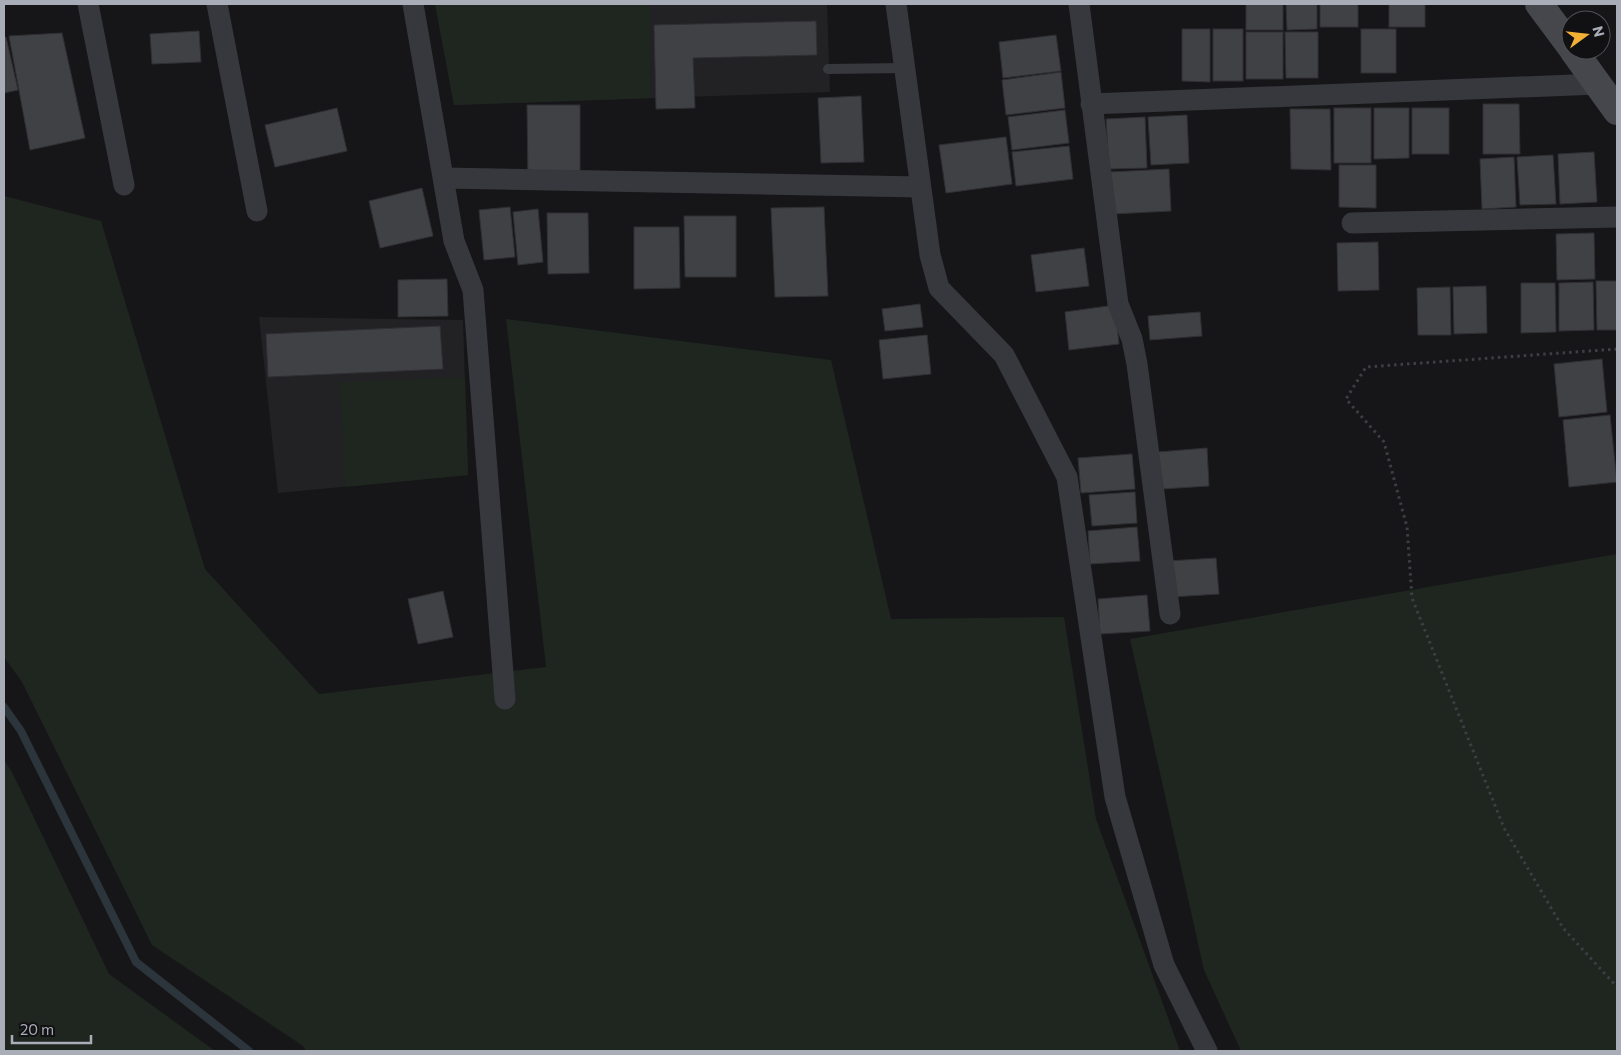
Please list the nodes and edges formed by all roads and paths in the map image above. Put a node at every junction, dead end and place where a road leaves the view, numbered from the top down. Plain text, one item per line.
1 (88, 4) edge
2 (216, 4) edge
3 (414, 4) edge
4 (896, 4) edge
5 (1079, 4) edge
6 (1539, 4) edge
7 (1561, 34) edge
8 (1580, 60) edge
9 (904, 68) junction
10 (828, 69) dead end
11 (1598, 84) junction
12 (1091, 104) junction
13 (1617, 111) edge
14 (444, 178) junction
15 (124, 185) dead end
16 (920, 187) junction
17 (256, 211) dead end
18 (1617, 216) edge
19 (1352, 223) dead end
20 (1617, 349) edge
21 (1170, 614) dead end
22 (505, 699) dead end
23 (1617, 987) edge
24 (1207, 1051) edge

1 - 15 street
2 - 17 street
3 - 14 street
4 - 9 street
5 - 12 street
6 - 7 main road
8 - 11 main road
9 - 10 lane
9 - 16 street
11 - 12 street
11 - 13 main road
12 - 21 street
14 - 16 street
14 - 22 street
16 - 24 street
18 - 19 street
20 - 23 path

